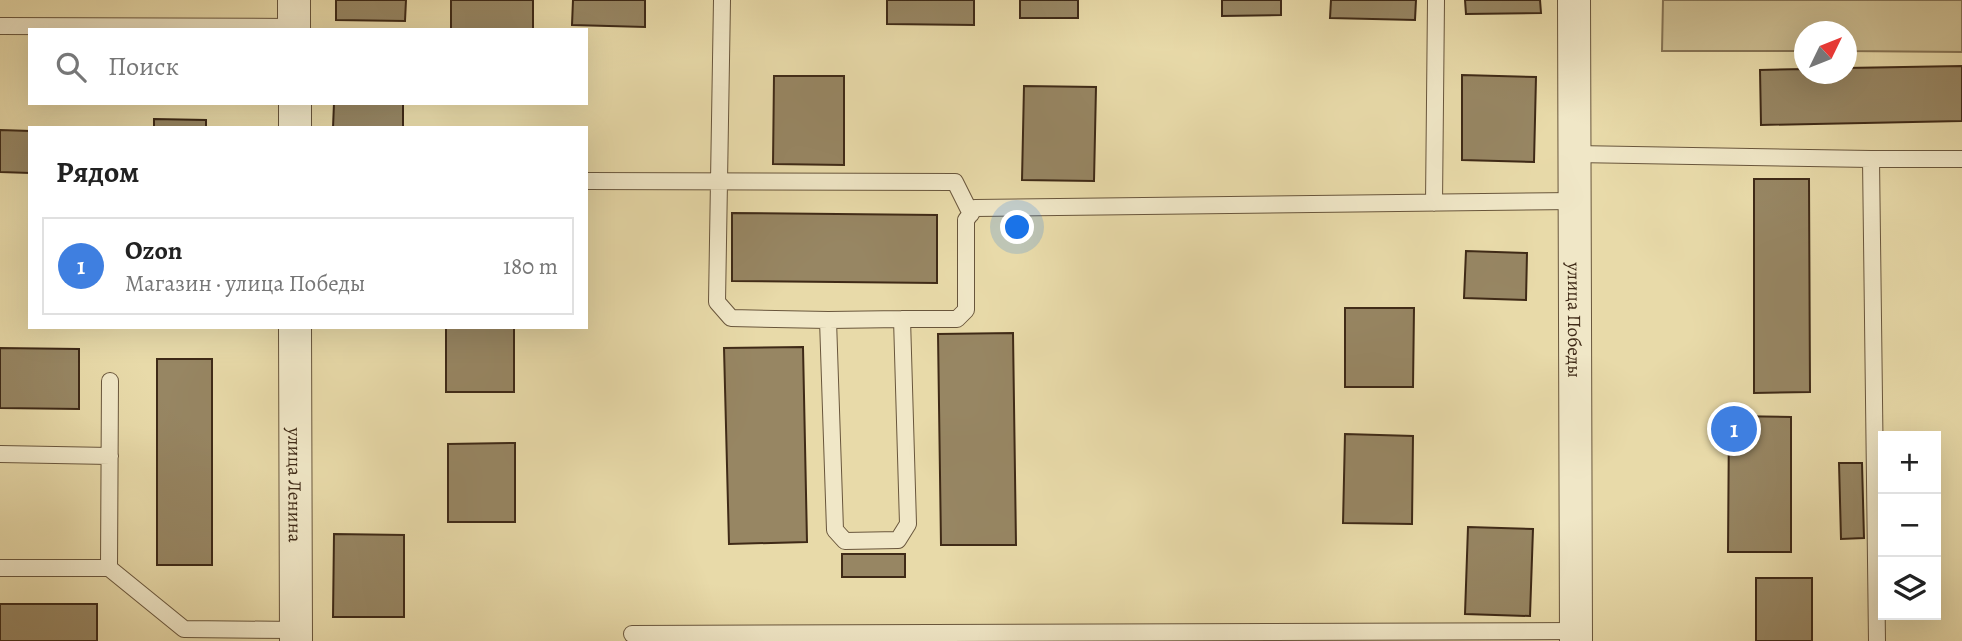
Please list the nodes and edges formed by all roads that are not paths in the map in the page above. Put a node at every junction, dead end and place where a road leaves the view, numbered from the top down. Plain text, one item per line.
1 (722, 0) edge
2 (1436, 0) edge
3 (1574, 0) edge
4 (294, 19) edge
5 (0, 26) edge
6 (295, 105) edge
7 (295, 126) edge
8 (1574, 153) junction
9 (1871, 159) junction
10 (1962, 159) edge
11 (588, 181) edge
12 (719, 181) junction
13 (1575, 201) junction
14 (1434, 203) junction
15 (971, 214) junction
16 (902, 319) junction
17 (828, 320) junction
18 (295, 329) edge
19 (110, 381) dead end
20 (0, 454) edge
21 (110, 456) junction
22 (0, 568) edge
23 (109, 568) junction
24 (632, 634) dead end
25 (296, 635) edge
26 (1576, 636) edge
27 (1877, 641) edge

1 - 12 lane
2 - 14 lane
3 - 8 street, улица Победы
4 - 5 lane
6 - 7 street
8 - 9 lane
8 - 13 street, улица Победы
9 - 10 lane
9 - 27 lane
11 - 12 lane
12 - 15 lane
12 - 17 lane
13 - 14 lane
13 - 26 street, улица Победы
14 - 15 lane
15 - 16 lane
16 - 17 lane
16 - 17 lane
18 - 25 street, улица Ленина
19 - 21 lane
20 - 21 lane
21 - 23 lane
22 - 23 lane
23 - 25 lane
24 - 26 lane

